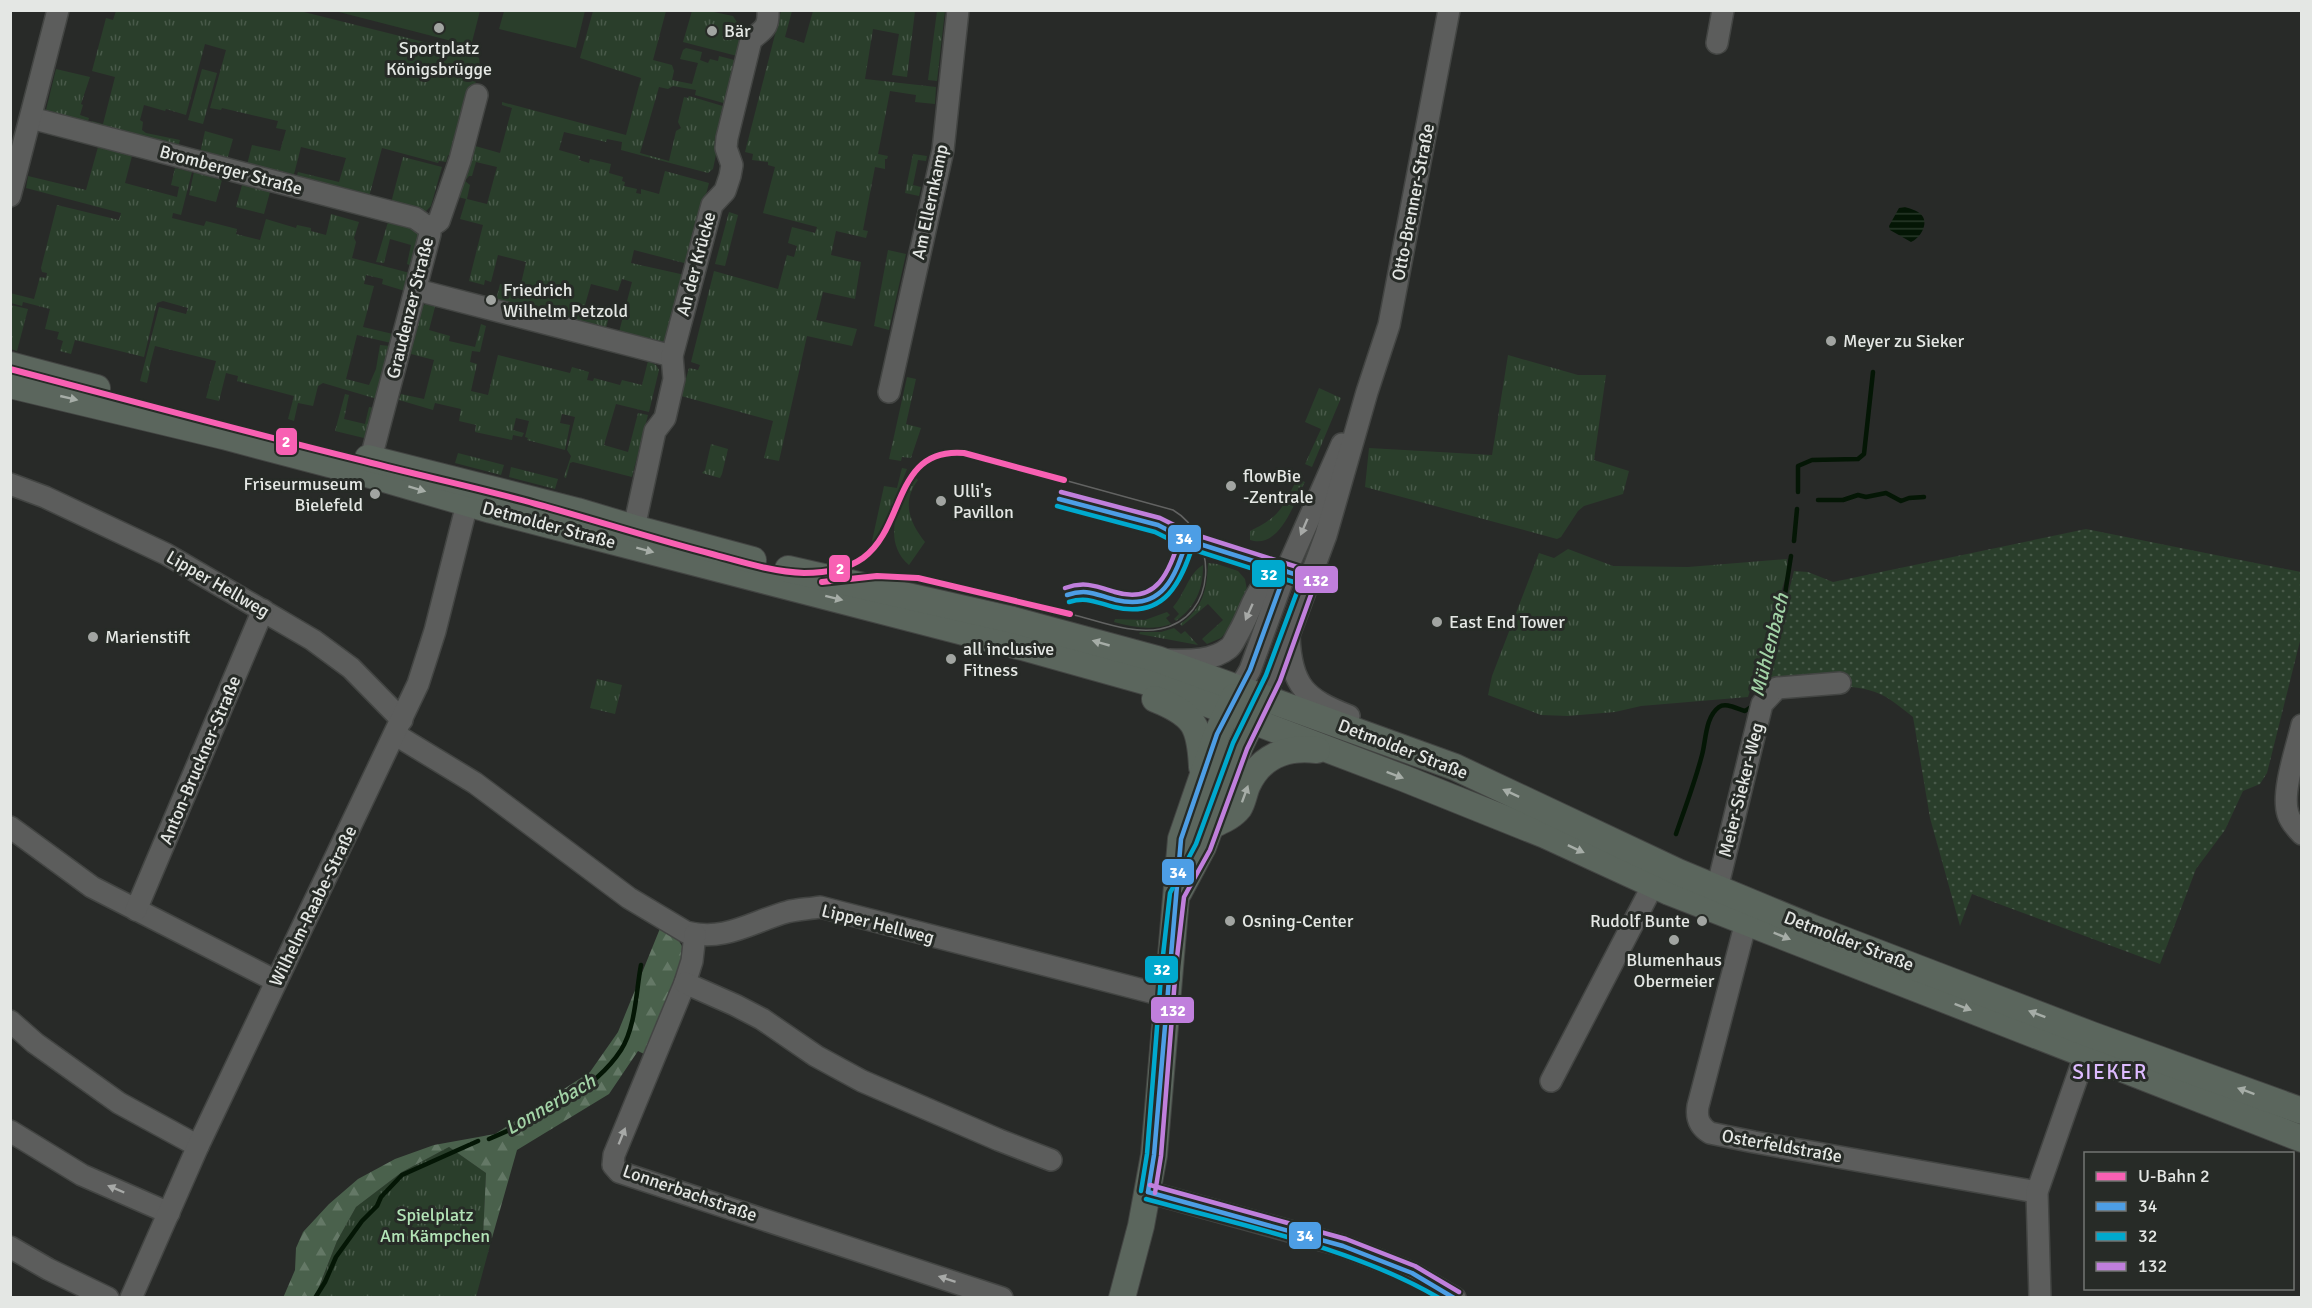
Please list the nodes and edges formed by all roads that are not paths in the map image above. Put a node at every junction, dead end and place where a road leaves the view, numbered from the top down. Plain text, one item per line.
1 (58, 10) edge
2 (768, 10) edge
3 (958, 10) edge
4 (1449, 10) edge
5 (1724, 10) edge
6 (1718, 43) dead end
7 (477, 95) dead end
8 (30, 118) junction
9 (10, 196) edge
10 (429, 228) junction
11 (417, 290) junction
12 (672, 356) junction
13 (10, 365) edge
14 (10, 386) edge
15 (889, 392) dead end
16 (1367, 392) junction
17 (371, 458) junction
18 (10, 484) edge
19 (469, 494) junction
20 (634, 528) junction
21 (1286, 571) junction
22 (263, 610) junction
23 (1289, 633) junction
24 (1034, 650) junction
25 (1157, 659) junction
26 (1840, 683) dead end
27 (1239, 688) junction
28 (1264, 698) junction
29 (1227, 711) junction
30 (1251, 721) junction
31 (2301, 725) edge
32 (399, 728) junction
33 (1341, 754) junction
34 (1455, 767) junction
35 (1202, 776) junction
36 (1211, 826) junction
37 (10, 827) edge
38 (2301, 834) edge
39 (1653, 885) junction
40 (1717, 889) junction
41 (1177, 895) junction
42 (136, 910) junction
43 (1746, 922) junction
44 (695, 934) junction
45 (276, 981) junction
46 (685, 983) junction
47 (1166, 996) junction
48 (10, 1021) edge
49 (2085, 1055) junction
50 (1551, 1081) dead end
51 (2301, 1111) edge
52 (10, 1131) edge
53 (2301, 1139) edge
54 (198, 1146) junction
55 (1051, 1160) dead end
56 (1148, 1192) junction
57 (2037, 1192) junction
58 (169, 1213) junction
59 (10, 1247) edge
60 (108, 1298) edge
61 (131, 1298) edge
62 (1002, 1298) edge
63 (1122, 1298) edge
64 (1455, 1298) edge
65 (2040, 1298) edge

1 - 8 street
2 - 12 street, An der Krücke
3 - 15 street, Am Ellernkamp
4 - 16 street, Otto-Brenner-Straße
5 - 6 street
7 - 10 street, Graudenzer Straße
8 - 9 street
8 - 10 street, Bromberger Straße
10 - 11 street, Graudenzer Straße
11 - 12 street
11 - 17 street, Graudenzer Straße
12 - 20 street, An der Krücke
13 - 17 main road, Detmolder Straße
14 -> 19 main road, Detmolder Straße
16 -> 21 street, Otto-Brenner-Straße
16 - 23 street, Otto-Brenner-Straße
17 - 19 main road, Detmolder Straße
18 - 22 street, Lipper Hellweg
19 - 20 main road, Detmolder Straße
19 -> 24 main road, Detmolder Straße
19 - 32 street, Wilhelm-Raabe-Straße
25 -> 20 main road, Detmolder Straße
21 -> 25 street
21 - 27 street, Otto-Brenner-Straße
22 - 32 street, Lipper Hellweg
22 - 42 street, Anton-Bruckner-Straße
23 - 28 street, Otto-Brenner-Straße
23 - 34 street
24 - 29 main road, Detmolder Straße
24 - 35 main road
25 - 27 main road, Detmolder Straße
26 - 40 street, Meier-Sieker-Weg
27 - 28 main road, Detmolder Straße
27 - 29 main road
28 - 30 main road
28 - 34 main road, Detmolder Straße
29 - 30 main road, Detmolder Straße
29 - 35 main road
30 - 33 main road, Detmolder Straße
30 - 36 main road
31 - 38 street
32 - 44 street, Lipper Hellweg
32 - 45 street, Wilhelm-Raabe-Straße
36 -> 33 main road
33 -> 39 main road, Detmolder Straße
40 -> 34 main road, Detmolder Straße
35 - 41 main road
36 - 41 main road
37 - 42 street
39 - 43 main road, Detmolder Straße
39 - 50 street
51 -> 40 main road, Detmolder Straße
41 - 47 main road
42 - 45 street
43 -> 49 main road, Detmolder Straße
43 - 57 street, Osterfeldstraße
44 - 46 street, Lonnerbachstraße
44 - 47 street, Lipper Hellweg
45 - 54 street, Wilhelm-Raabe-Straße
46 - 55 street
62 -> 46 street, Lonnerbachstraße
47 - 56 main road
48 - 54 street
49 - 53 main road, Detmolder Straße
49 - 57 street
58 -> 52 street
54 - 58 street, Wilhelm-Raabe-Straße
56 - 63 main road
56 - 64 street
57 - 65 street
58 - 61 street, Wilhelm-Raabe-Straße
59 - 60 street

